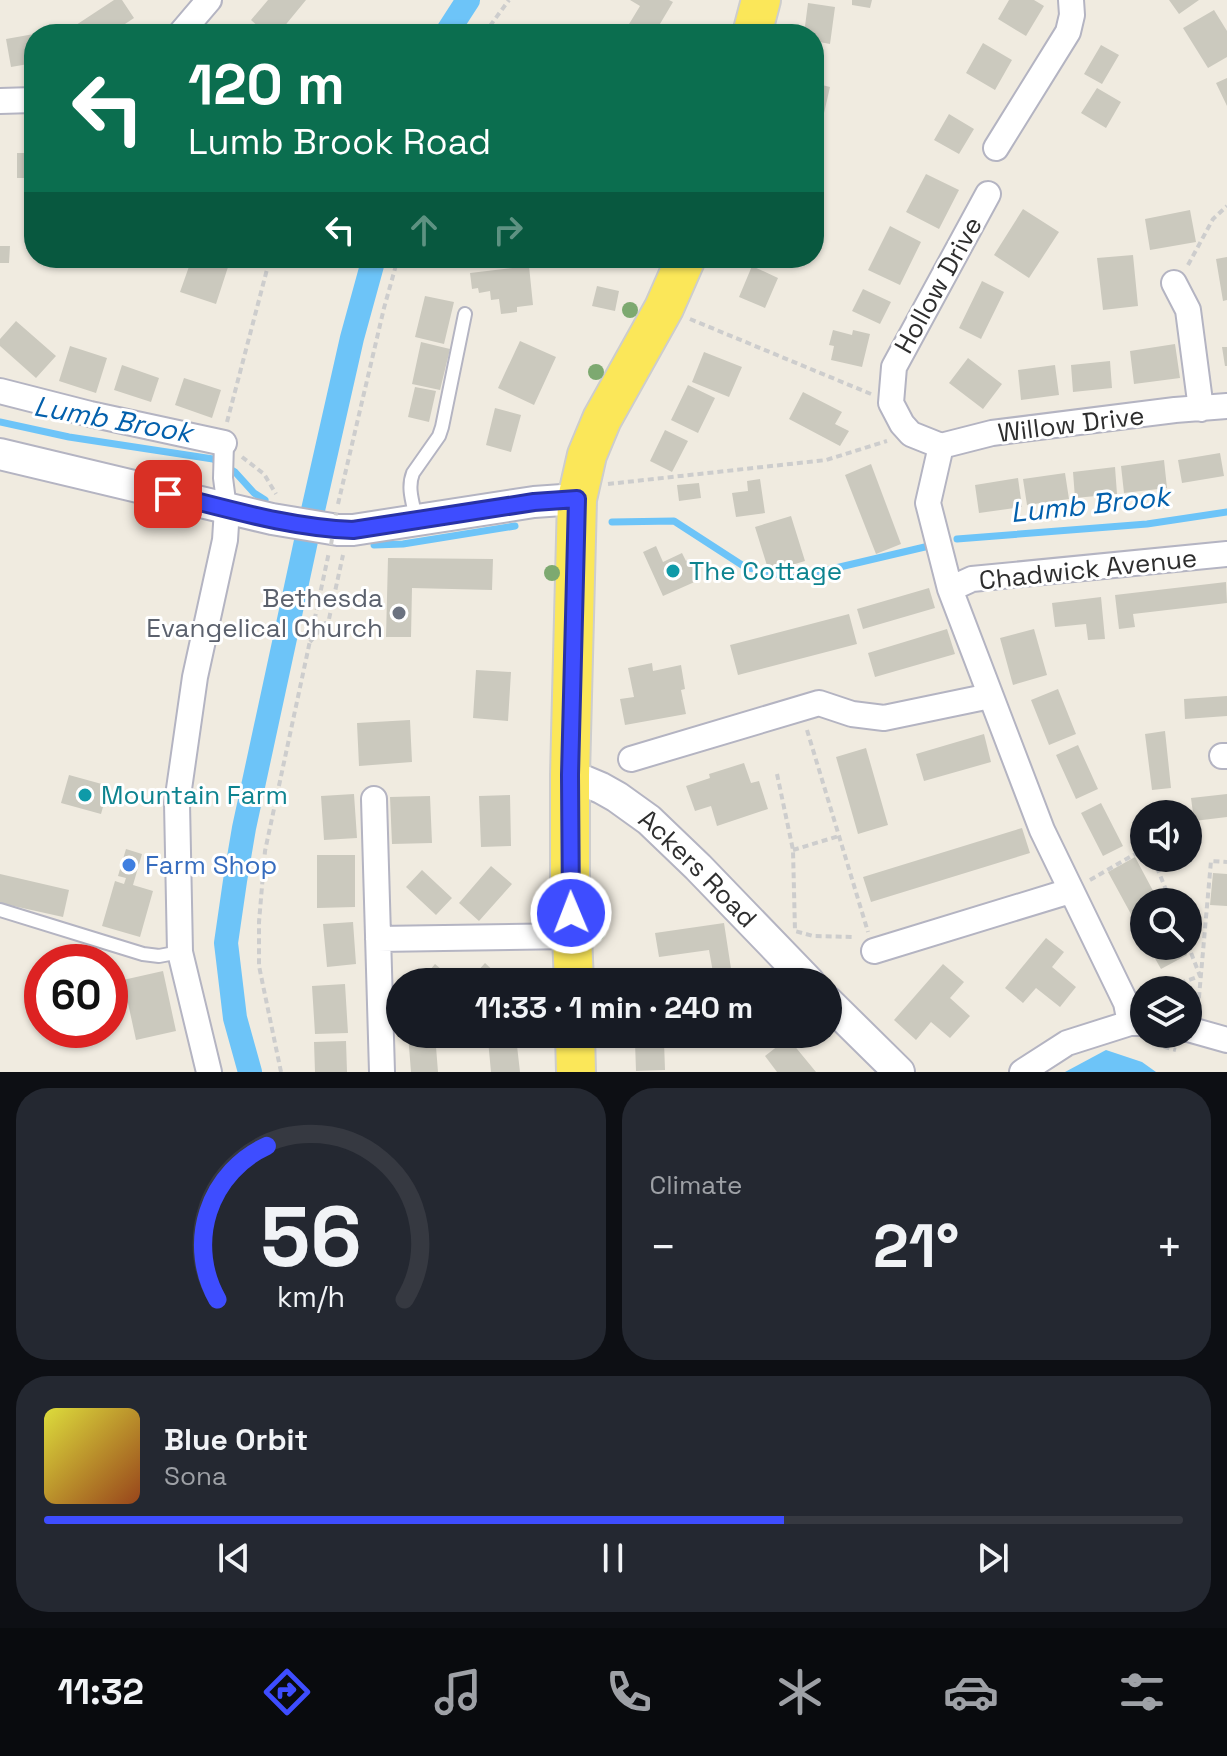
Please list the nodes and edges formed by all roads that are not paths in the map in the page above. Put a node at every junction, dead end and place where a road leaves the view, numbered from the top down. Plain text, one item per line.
1 (209, 0) edge
2 (761, 0) edge
3 (1071, 0) edge
4 (189, 24) edge
5 (755, 24) edge
6 (24, 100) edge
7 (0, 101) edge
8 (996, 148) dead end
9 (988, 194) dead end
10 (682, 268) edge
11 (1174, 283) road end
12 (465, 314) dead end
13 (0, 391) edge
14 (1227, 406) edge
15 (1201, 409) junction
16 (224, 443) joint
17 (941, 446) junction
18 (0, 454) edge
19 (589, 492) junction
20 (227, 509) junction
21 (416, 521) junction
22 (1227, 554) edge
23 (950, 589) junction
24 (990, 696) junction
25 (631, 759) dead end
26 (570, 775) junction
27 (374, 799) dead end
28 (1070, 891) junction
29 (0, 910) edge
30 (572, 936) junction
31 (378, 939) junction
32 (872, 944) road end
33 (180, 952) junction
34 (573, 968) edge
35 (795, 968) edge
36 (1130, 1010) edge
37 (842, 1016) edge
38 (1130, 1031) edge
39 (1202, 1038) edge
40 (1227, 1040) edge
41 (575, 1048) edge
42 (209, 1072) edge
43 (382, 1072) edge
44 (576, 1072) edge
45 (899, 1072) edge
46 (1022, 1072) edge

1 - 4 street
2 - 5 main road
3 - 8 street
6 - 7 street
9 - 17 street, Hollow Drive
10 - 19 main road
11 - 15 street
12 - 21 lane
13 - 16 street
14 - 15 street, Willow Drive
15 - 17 street, Willow Drive
16 - 20 street
17 - 23 street
18 - 20 street
19 - 21 street
19 - 26 main road
20 - 21 street
20 - 33 street
22 - 23 street, Chadwick Avenue
23 - 24 street
24 - 25 street
24 - 28 street
26 - 30 main road
26 - 35 street, Ackers Road
27 - 31 street
28 - 32 street
28 - 36 street
29 - 33 lane
30 - 31 street
30 - 34 main road
31 - 43 street
33 - 42 street
37 - 45 street
38 - 46 street
39 - 40 street
41 - 44 main road

